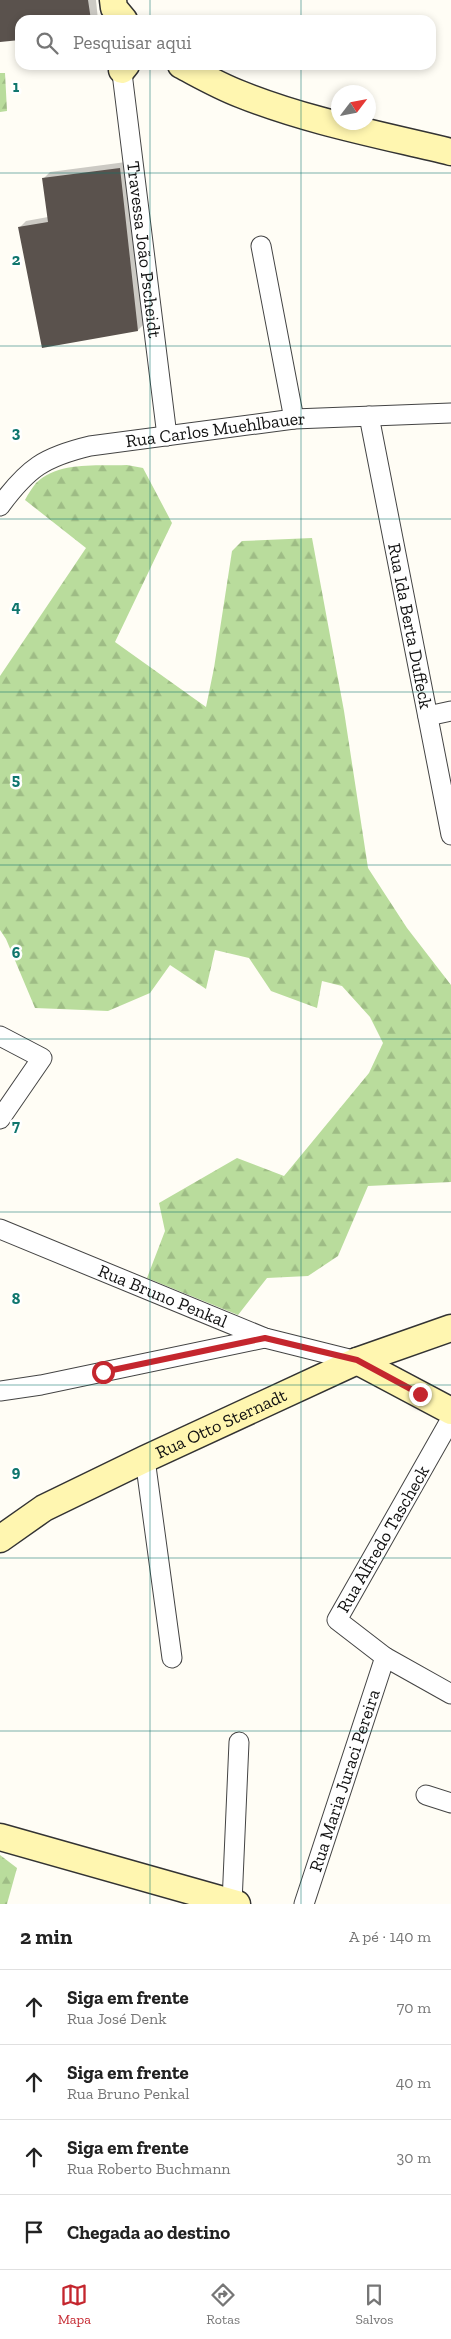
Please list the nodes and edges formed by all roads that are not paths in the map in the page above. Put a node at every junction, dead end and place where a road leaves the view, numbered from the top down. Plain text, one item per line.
1 (123, 70) edge
2 (191, 70) edge
3 (451, 152) edge
4 (261, 246) dead end
5 (451, 413) edge
6 (370, 416) junction
7 (294, 419) junction
8 (167, 436) junction
9 (0, 506) edge
10 (451, 711) edge
11 (428, 716) junction
12 (451, 835) edge
13 (0, 1036) edge
14 (0, 1119) edge
15 (0, 1229) edge
16 (451, 1328) edge
17 (265, 1338) junction
18 (357, 1360) junction
19 (0, 1391) edge
20 (451, 1411) edge
21 (451, 1419) edge
22 (145, 1459) junction
23 (0, 1539) edge
24 (385, 1657) junction
25 (172, 1658) dead end
26 (451, 1694) edge
27 (239, 1742) dead end
28 (426, 1795) dead end
29 (451, 1802) edge
30 (0, 1836) edge
31 (235, 1903) edge
32 (304, 1904) edge

1 - 8 street, Travessa João Pscheidt
2 - 3 main road
4 - 7 street
5 - 6 street, Rua Carlos Muehlbauer
6 - 7 street, Rua Carlos Muehlbauer
6 - 11 street, Rua Ida Berta Duffeck
7 - 8 street, Rua Carlos Muehlbauer
8 - 9 street, Rua Carlos Muehlbauer
10 - 11 street
11 - 12 street, Rua Ida Berta Duffeck
13 - 14 street
15 - 17 street, Rua Bruno Penkal
16 - 18 main road, Rua Otto Sternadt
17 - 18 street, Rua Bruno Penkal
17 - 19 street
18 - 20 main road
18 - 22 main road, Rua Otto Sternadt
21 - 24 street, Rua Alfredo Tascheck
22 - 23 main road, Rua Otto Sternadt
22 - 25 street
24 - 26 street, Rua Alfredo Tascheck
24 - 32 street, Rua Maria Juraci Pereira
27 - 31 street
28 - 29 street
30 - 31 main road

